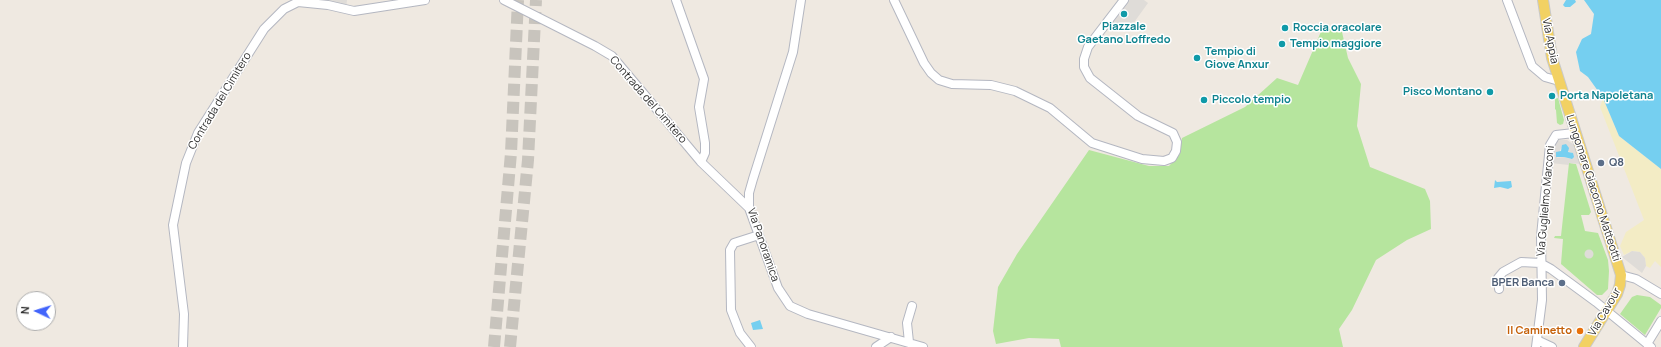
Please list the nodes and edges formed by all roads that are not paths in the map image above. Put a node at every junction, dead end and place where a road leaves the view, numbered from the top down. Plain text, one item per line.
1 (425, 0) edge
2 (504, 0) edge
3 (676, 0) edge
4 (801, 0) edge
5 (894, 0) edge
6 (1124, 0) edge
7 (1507, 0) edge
8 (1543, 0) edge
9 (403, 2) edge
10 (1559, 81) junction
11 (1574, 133) junction
12 (701, 162) junction
13 (749, 208) junction
14 (759, 235) junction
15 (1540, 264) junction
16 (1553, 271) junction
17 (1621, 275) junction
18 (1500, 289) dead end
19 (1661, 294) edge
20 (912, 306) dead end
21 (1541, 306) junction
22 (1607, 311) junction
23 (1661, 321) edge
24 (891, 337) junction
25 (909, 342) junction
26 (1536, 344) edge
27 (920, 346) edge
28 (1649, 346) edge
29 (183, 347) edge
30 (751, 347) edge
31 (876, 347) edge
32 (1552, 347) edge
33 (1584, 347) edge

1 - 9 street, Contrada del Cimitero
2 - 12 street, Contrada del Cimitero
3 - 12 street
4 - 13 street, Via Panoramica
5 - 6 street
7 - 10 street
8 - 10 main road, Via Appia
9 - 29 street, Contrada del Cimitero
10 - 11 main road, Lungomare Giacomo Matteotti
11 - 15 street, Via Guglielmo Marconi
11 - 17 main road, Lungomare Giacomo Matteotti
12 - 13 street, Contrada del Cimitero
13 - 14 street, Via Panoramica
14 - 24 street, Via Panoramica
14 - 30 street
15 - 16 street
15 - 18 street
15 - 21 street, Via Guglielmo Marconi
16 - 21 street
16 - 22 street
17 - 19 street, Lungomare Giacomo Matteotti
17 - 22 main road, Via Cavour
20 - 25 street
21 - 26 street
22 - 28 street
22 - 33 main road, Via Cavour
23 - 28 street
24 - 25 street, Via Panoramica
24 - 31 street
25 - 27 street, Via Panoramica
26 - 32 street

